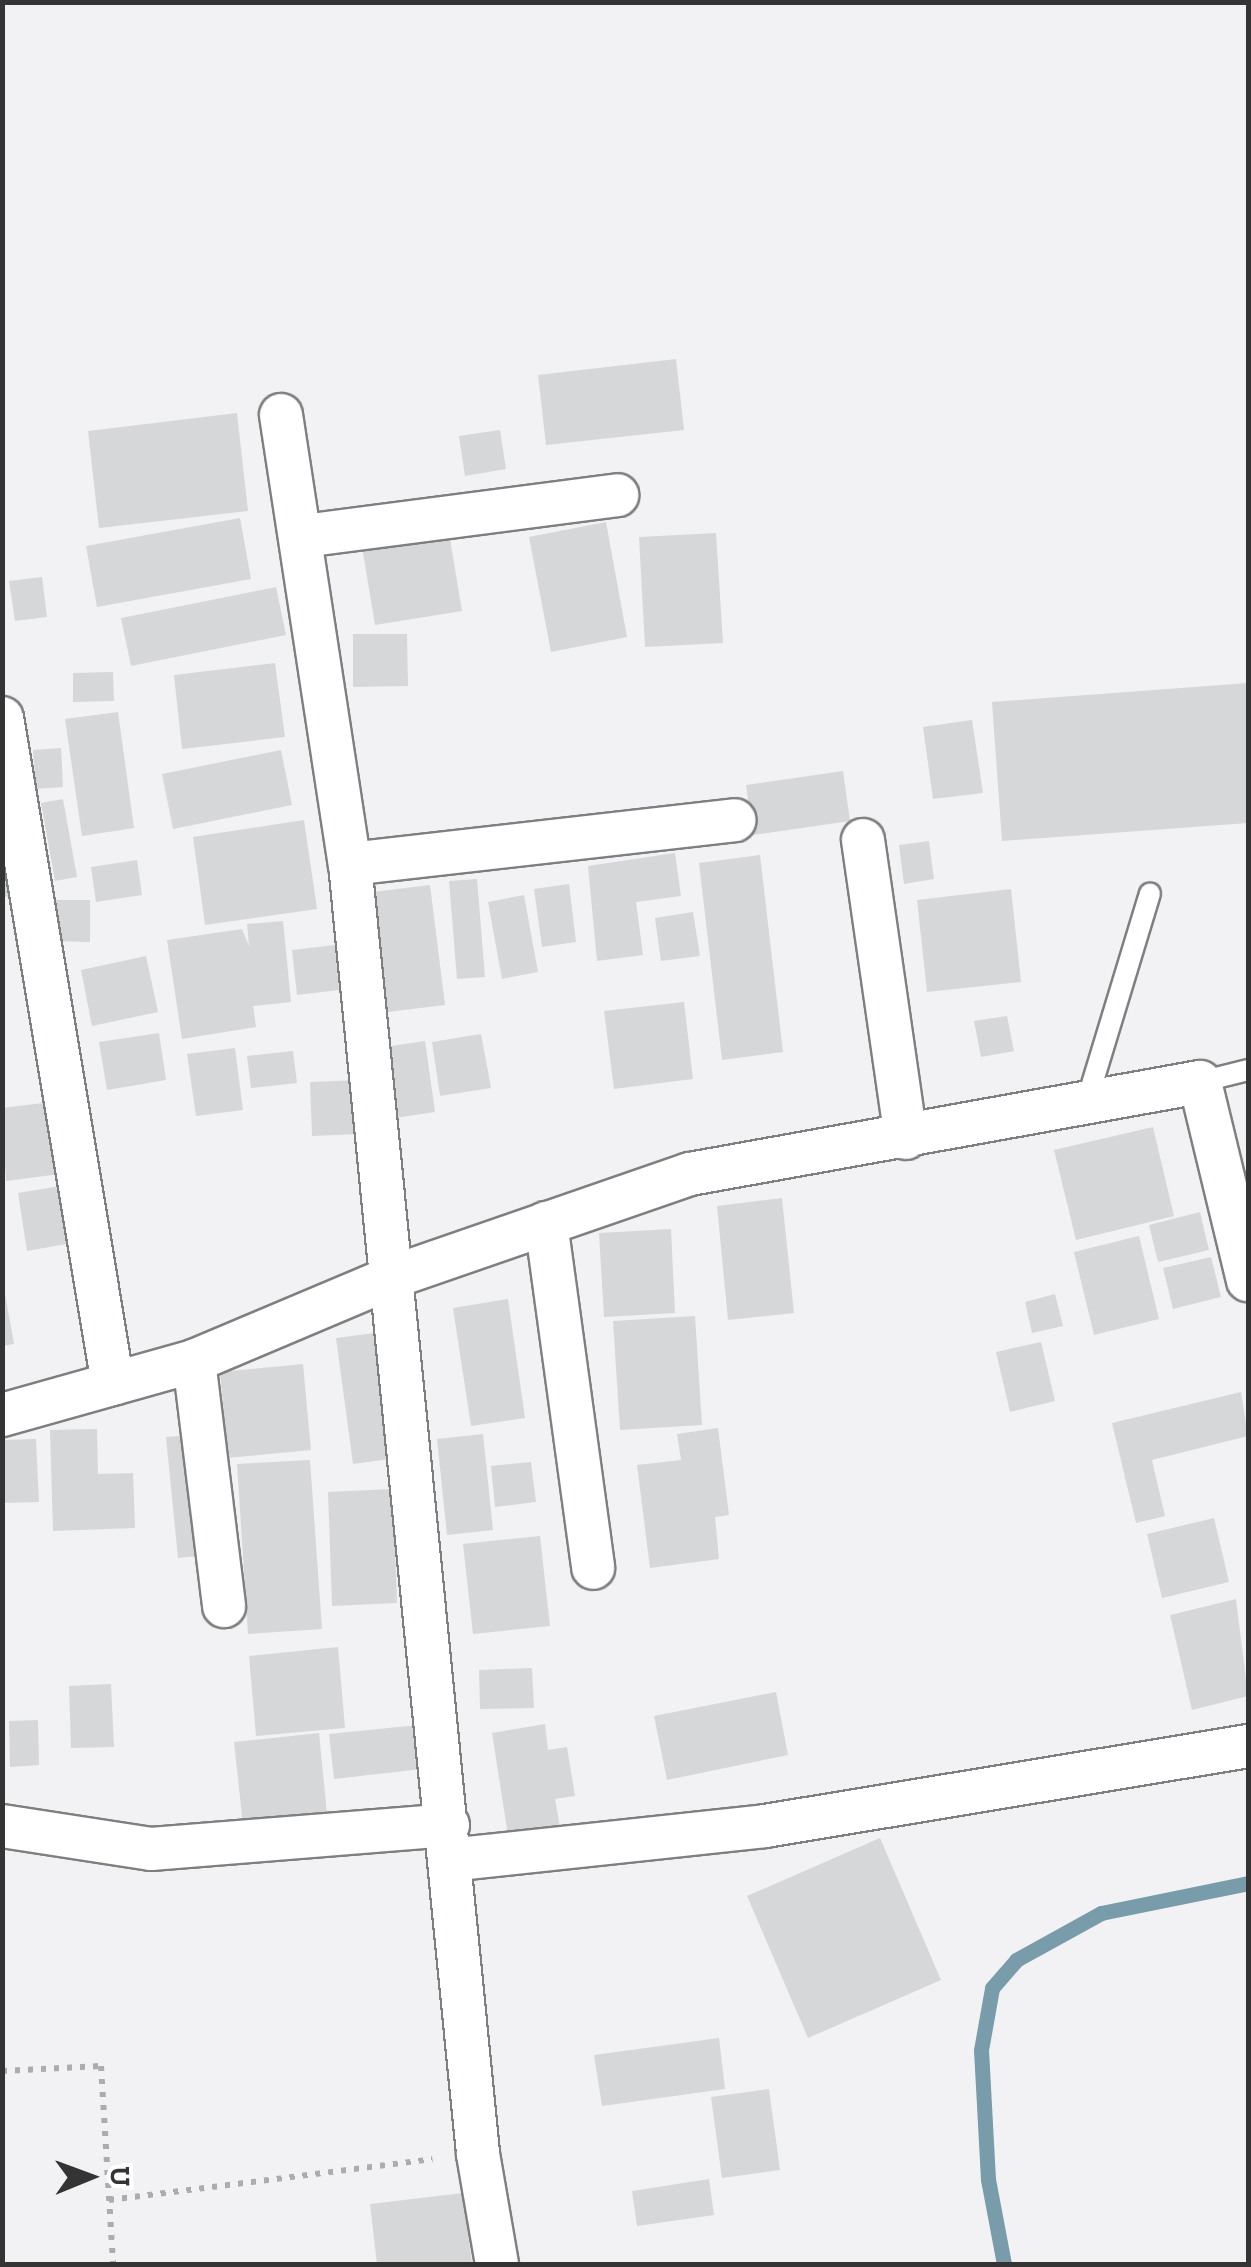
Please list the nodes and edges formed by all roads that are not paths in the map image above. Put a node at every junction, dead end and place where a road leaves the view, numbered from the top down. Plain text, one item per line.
1 (281, 416) dead end
2 (618, 495) dead end
3 (304, 536) junction
4 (2, 718) edge
5 (734, 820) dead end
6 (863, 840) dead end
7 (350, 864) junction
8 (1150, 892) dead end
9 (1248, 1070) edge
10 (1200, 1082) junction
11 (1086, 1104) junction
12 (906, 1138) junction
13 (546, 1223) junction
14 (395, 1276) junction
15 (1248, 1280) edge
16 (194, 1360) junction
17 (112, 1384) junction
18 (2, 1416) edge
19 (593, 1568) dead end
20 (224, 1606) dead end
21 (1248, 1746) edge
22 (2, 1826) edge
23 (448, 1842) junction
24 (497, 2264) edge

1 - 3 street
2 - 3 street
3 - 7 street
4 - 17 street
5 - 7 street
6 - 12 street
7 - 14 street
8 - 11 lane
9 - 10 lane
10 - 11 street
10 - 15 street
11 - 12 street
12 - 13 street
13 - 14 street
13 - 19 street
14 - 16 street
14 - 23 street
16 - 17 street
16 - 20 street
17 - 18 street
21 - 23 street
22 - 23 street
23 - 24 street

